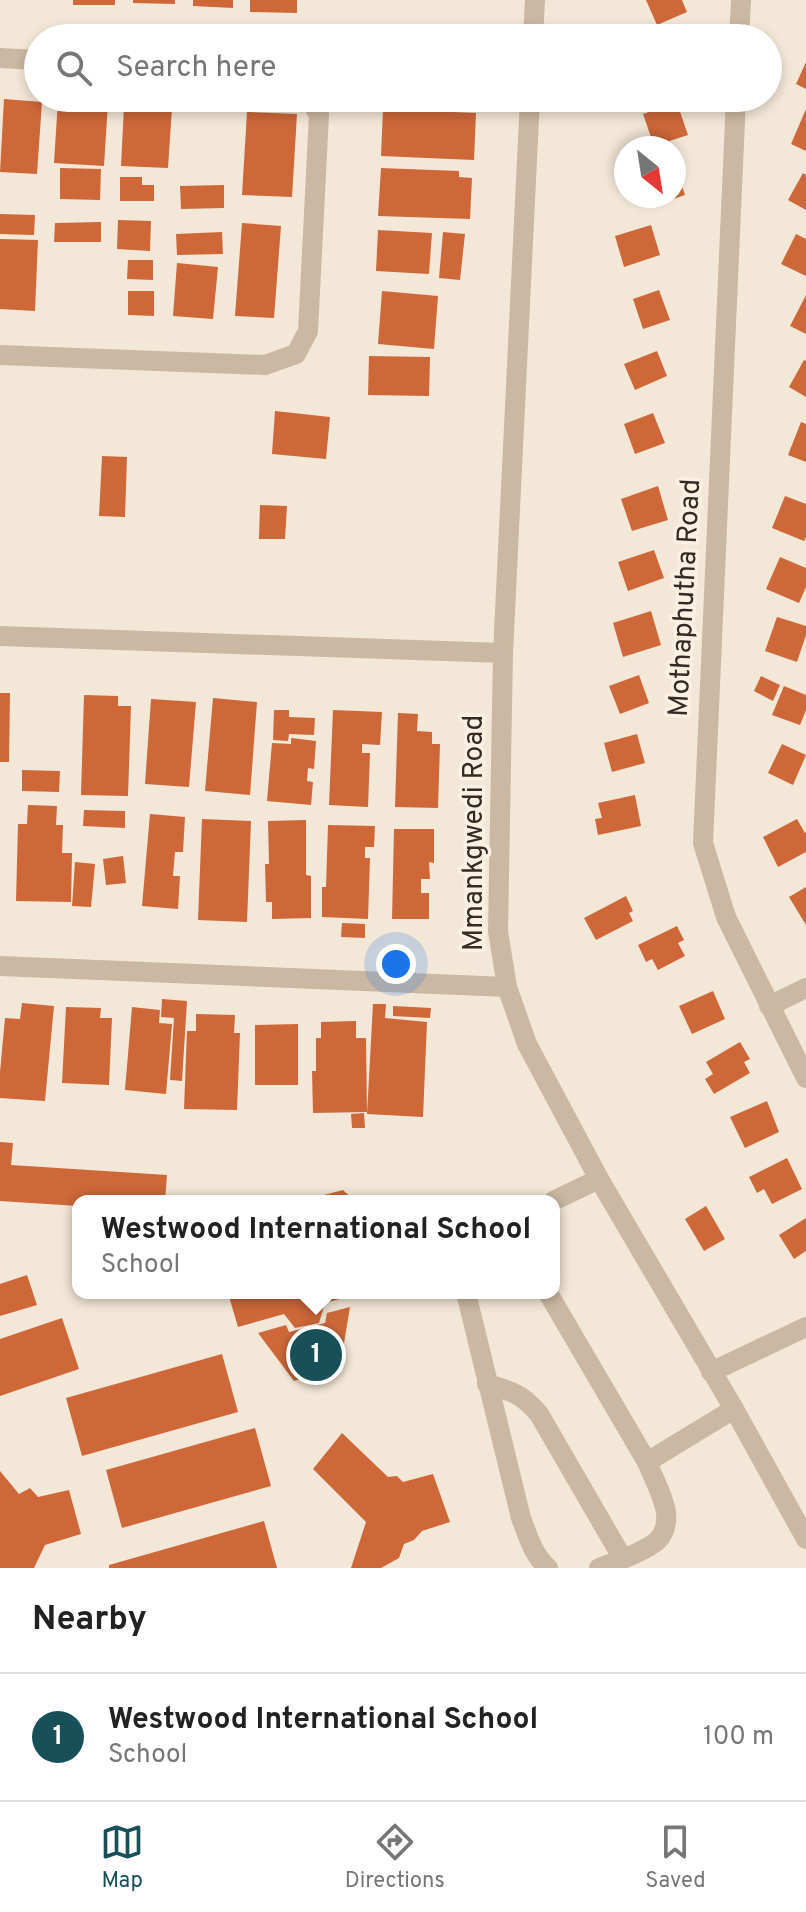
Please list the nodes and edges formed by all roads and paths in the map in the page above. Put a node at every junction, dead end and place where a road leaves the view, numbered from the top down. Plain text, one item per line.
1 (535, 0) edge
2 (741, 0) edge
3 (534, 24) edge
4 (740, 24) edge
5 (0, 58) edge
6 (24, 59) edge
7 (317, 112) edge
8 (529, 112) edge
9 (735, 112) edge
10 (0, 355) edge
11 (0, 636) edge
12 (503, 653) junction
13 (0, 966) edge
14 (507, 987) junction
15 (806, 988) edge
16 (769, 1006) junction
17 (806, 1078) edge
18 (599, 1179) junction
19 (560, 1198) edge
20 (467, 1299) edge
21 (552, 1299) edge
22 (806, 1327) edge
23 (711, 1372) junction
24 (487, 1384) junction
25 (734, 1409) junction
26 (647, 1462) junction
27 (806, 1539) edge
28 (623, 1559) junction
29 (548, 1568) edge
30 (599, 1568) edge

1 - 3 street
2 - 4 street
5 - 6 street
7 - 10 street
8 - 12 street, Mmankgwedi Road
9 - 16 street, Mothaphutha Road
11 - 12 street
12 - 14 street, Mmankgwedi Road
13 - 14 street
14 - 18 street, Mmankgwedi Road
15 - 16 street
16 - 17 street, Mothaphutha Road
18 - 19 street
18 - 23 street, Mmankgwedi Road
20 - 24 street
21 - 26 street
22 - 23 street
23 - 25 street, Mmankgwedi Road
24 - 28 street
24 - 29 street
25 - 26 street
25 - 27 street, Mmankgwedi Road
26 - 28 street
28 - 30 street

